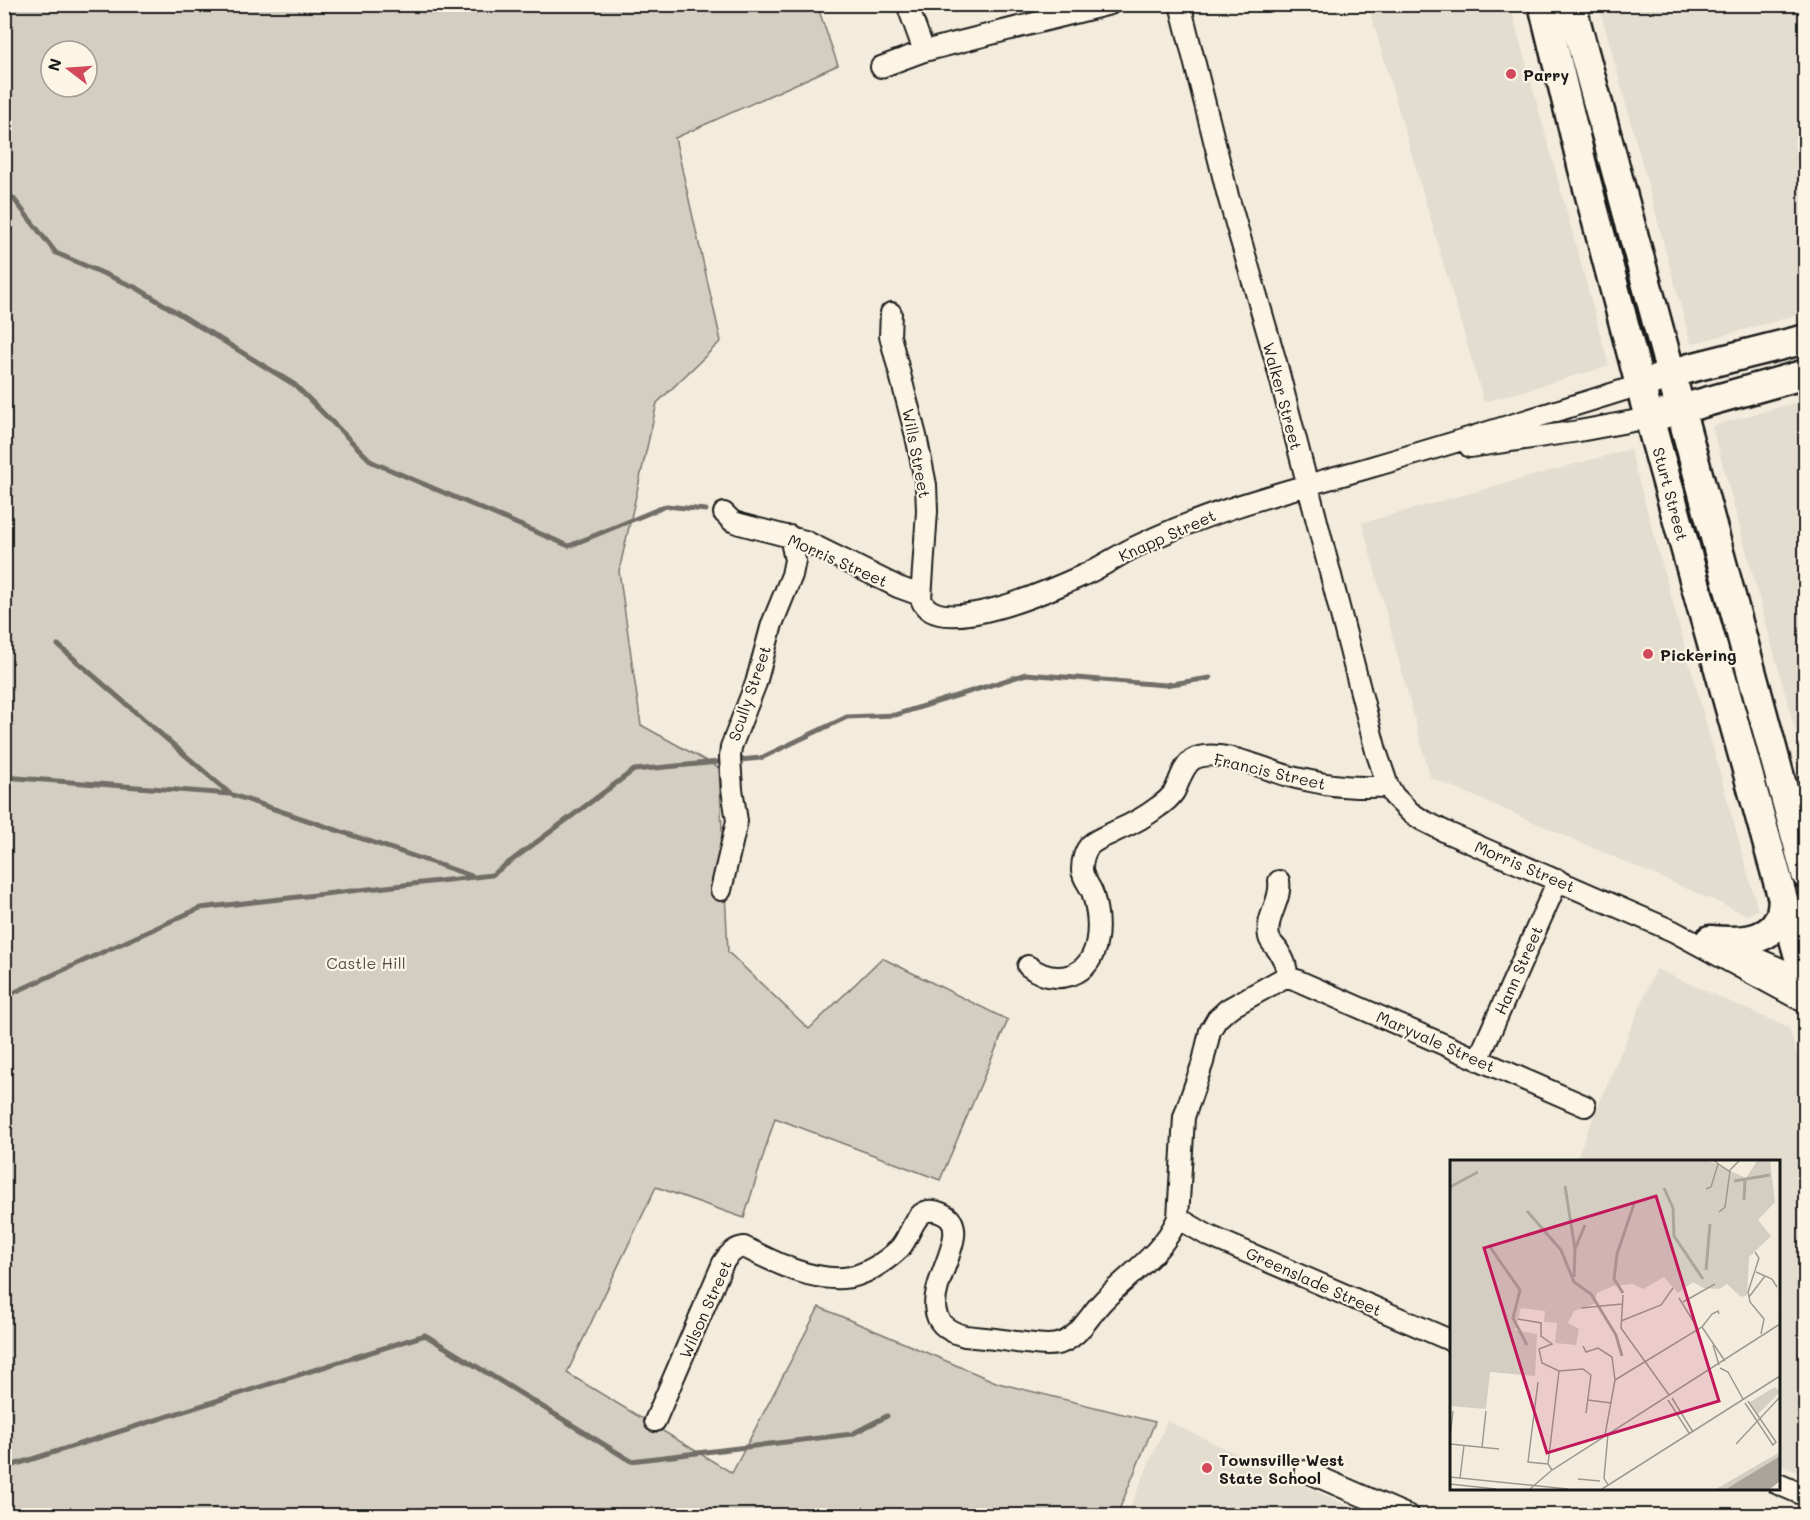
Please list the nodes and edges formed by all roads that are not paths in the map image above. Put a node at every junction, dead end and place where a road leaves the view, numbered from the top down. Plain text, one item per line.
1 (907, 4) edge
2 (1110, 4) edge
3 (1180, 4) edge
4 (1559, 14) edge
5 (924, 51) junction
6 (881, 67) dead end
7 (891, 313) dead end
8 (1806, 339) edge
9 (1729, 358) junction
10 (1806, 374) edge
11 (1670, 375) junction
12 (1640, 385) junction
13 (1738, 393) junction
14 (1579, 404) junction
15 (1680, 409) junction
16 (1649, 418) junction
17 (1588, 429) junction
18 (1426, 451) junction
19 (1307, 486) junction
20 (723, 513) dead end
21 (789, 536) junction
22 (831, 554) junction
23 (792, 574) junction
24 (920, 595) junction
25 (1388, 786) junction
26 (1806, 874) edge
27 (1558, 880) junction
28 (1279, 881) dead end
29 (721, 890) dead end
30 (1783, 900) junction
31 (1673, 931) junction
32 (1710, 940) junction
33 (1028, 966) dead end
34 (1287, 976) junction
35 (1805, 980) edge
36 (1806, 1003) edge
37 (1478, 1060) junction
38 (1585, 1106) dead end
39 (1178, 1218) junction
40 (1450, 1340) edge
41 (655, 1421) dead end
42 (1305, 1471) dead end
43 (1780, 1484) edge
44 (1806, 1496) edge
45 (1409, 1515) edge

1 - 5 street
2 - 5 street
3 - 19 street, Walker Street
4 - 11 main road, Sturt Street
4 - 12 main road, Sturt Street
5 - 6 street
7 - 24 street, Wills Street
8 - 9 main road
9 - 11 main road
9 - 13 main road
10 - 13 main road
11 - 12 main road
11 - 15 main road, Sturt Street
12 - 14 street, Knapp Street
12 - 16 main road, Sturt Street
13 - 15 main road
14 - 17 street
14 - 18 street, Knapp Street
15 - 16 main road
15 - 26 main road, Sturt Street
16 - 17 street, Knapp Street
16 - 30 main road, Sturt Street
17 - 18 street, Knapp Street
18 - 19 street, Knapp Street
19 - 24 street, Knapp Street
19 - 25 street, Walker Street
20 - 21 street, Morris Street
21 - 22 street, Morris Street
21 - 23 street, Scully Street
22 - 23 street
22 - 24 street, Morris Street
23 - 29 street, Scully Street
25 - 27 street, Morris Street
25 - 33 street, Francis Street
27 - 31 street, Morris Street
27 - 37 street, Hann Street
28 - 34 street
30 - 32 main road
30 - 35 main road, Sturt Street
31 - 32 street, Morris Street
31 - 36 street, Morris Street
32 - 35 street, Morris Street
34 - 37 street, Maryvale Street
34 - 39 street
37 - 38 street, Maryvale Street
39 - 40 street, Greenslade Street
39 - 41 street, Wilson Street
42 - 45 street
43 - 44 street

